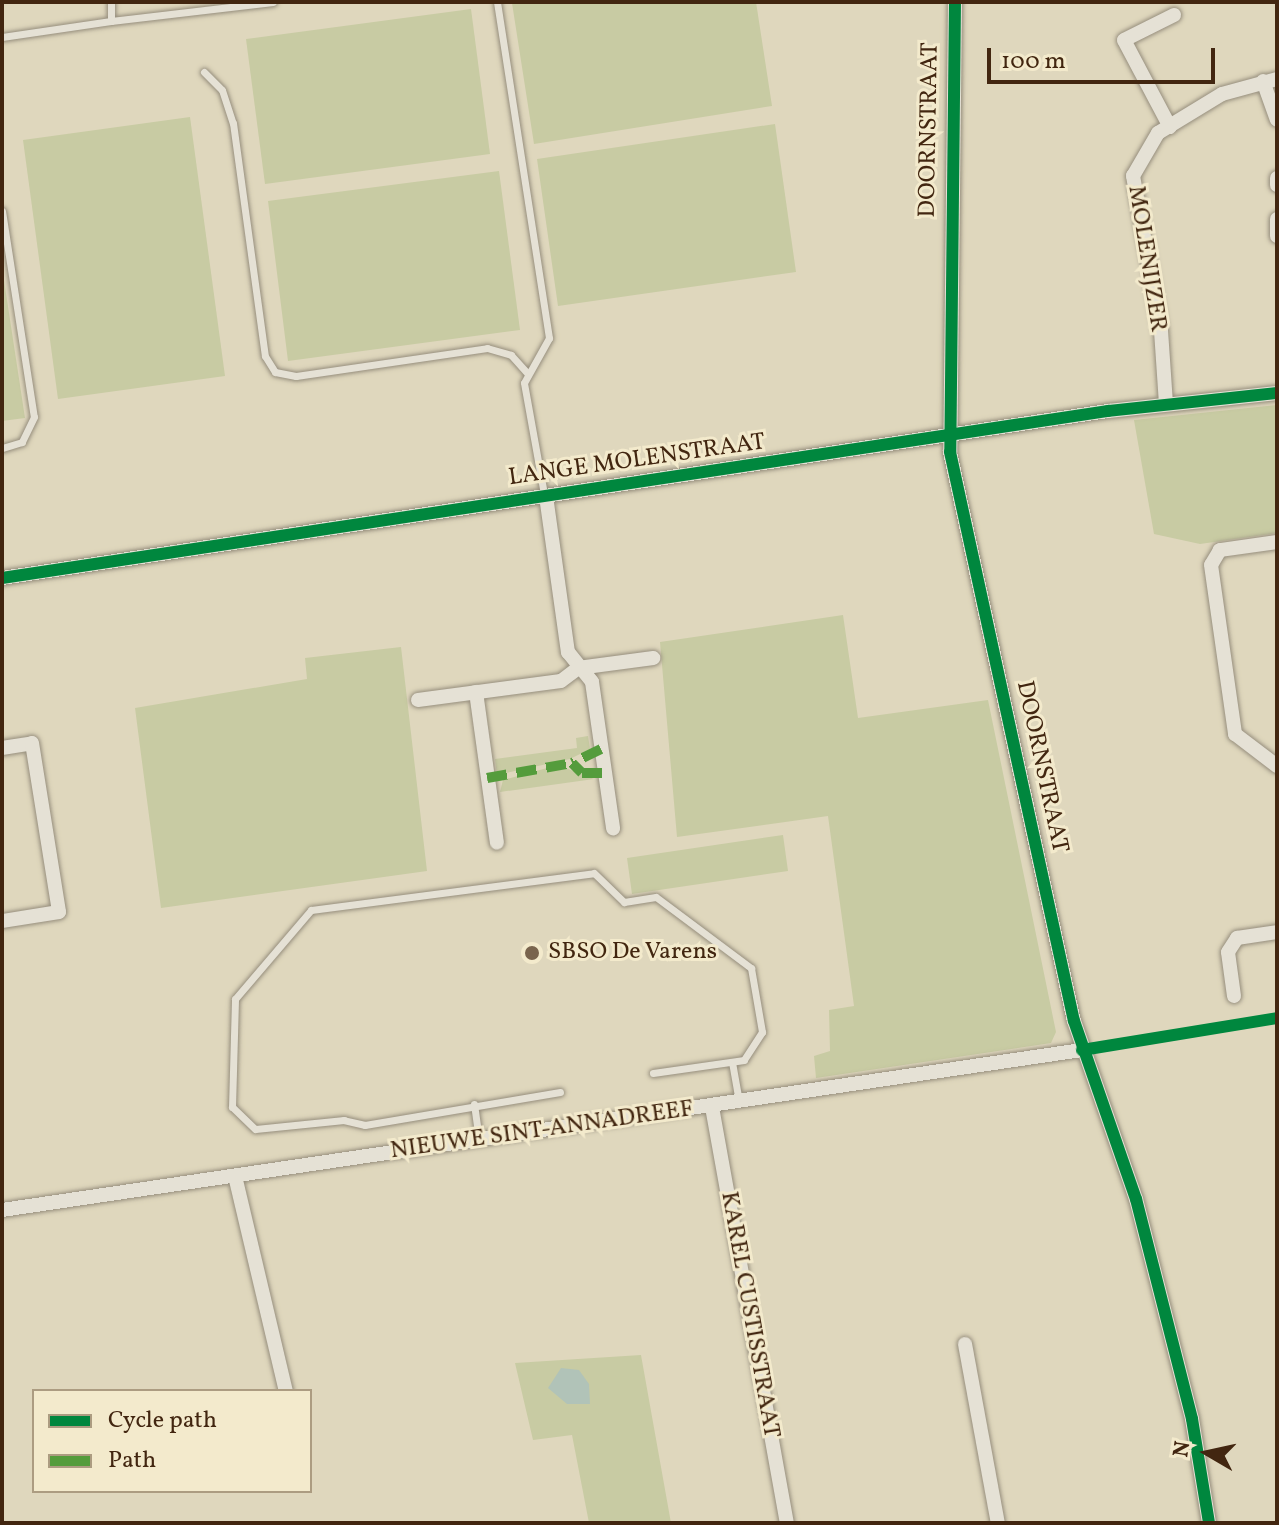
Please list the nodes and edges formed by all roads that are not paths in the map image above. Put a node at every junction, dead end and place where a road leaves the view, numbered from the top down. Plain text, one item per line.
1 (111, 2) edge
2 (273, 2) edge
3 (497, 2) edge
4 (955, 2) edge
5 (1174, 15) dead end
6 (111, 21) junction
7 (2, 37) edge
8 (204, 72) dead end
9 (1270, 80) edge
10 (1277, 120) edge
11 (1170, 127) junction
12 (1277, 178) edge
13 (1277, 185) edge
14 (2, 211) edge
15 (1277, 219) edge
16 (1277, 236) edge
17 (527, 373) junction
18 (1277, 393) edge
19 (1166, 404) junction
20 (949, 438) junction
21 (2, 448) edge
22 (546, 496) junction
23 (1277, 542) edge
24 (2, 578) edge
25 (653, 658) dead end
26 (578, 668) junction
27 (476, 692) junction
28 (418, 700) dead end
29 (2, 748) edge
30 (1277, 766) edge
31 (613, 828) dead end
32 (497, 843) dead end
33 (2, 921) edge
34 (1277, 932) edge
35 (1234, 996) dead end
36 (1082, 1050) junction
37 (732, 1062) junction
38 (653, 1073) dead end
39 (560, 1092) dead end
40 (739, 1103) junction
41 (474, 1104) junction
42 (712, 1107) junction
43 (479, 1141) junction
44 (235, 1176) junction
45 (2, 1210) edge
46 (965, 1344) dead end
47 (286, 1389) edge
48 (787, 1523) edge
49 (998, 1523) edge
50 (1209, 1523) edge

1 - 6 lane
2 - 6 lane
3 - 17 lane
4 - 20 street, DOORNSTRAAT
5 - 11 street
6 - 7 lane
8 - 17 lane
9 - 10 street
9 - 11 street, MOLENIJZER
11 - 19 street, MOLENIJZER
12 - 13 street
14 - 21 lane
15 - 16 street
17 - 22 lane
18 - 19 street, LANGE MOLENSTRAAT
19 - 20 street, LANGE MOLENSTRAAT
20 - 22 street, LANGE MOLENSTRAAT
20 - 36 street, DOORNSTRAAT
22 - 24 street, LANGE MOLENSTRAAT
22 - 26 street
23 - 30 street
25 - 26 street
26 - 27 street
26 - 31 street
27 - 28 street
27 - 32 street
29 - 33 street
34 - 35 street
36 - 40 street, NIEUWE SINT-ANNADREEF
36 - 50 street, DOORNSTRAAT
37 - 38 lane
37 - 40 lane
37 - 41 lane
39 - 41 lane
40 - 42 street, NIEUWE SINT-ANNADREEF
41 - 43 lane
42 - 43 street, NIEUWE SINT-ANNADREEF
42 - 48 street, KAREL CUSTISSTRAAT
43 - 44 street, NIEUWE SINT-ANNADREEF
44 - 45 street, NIEUWE SINT-ANNADREEF
44 - 47 street
46 - 49 street

